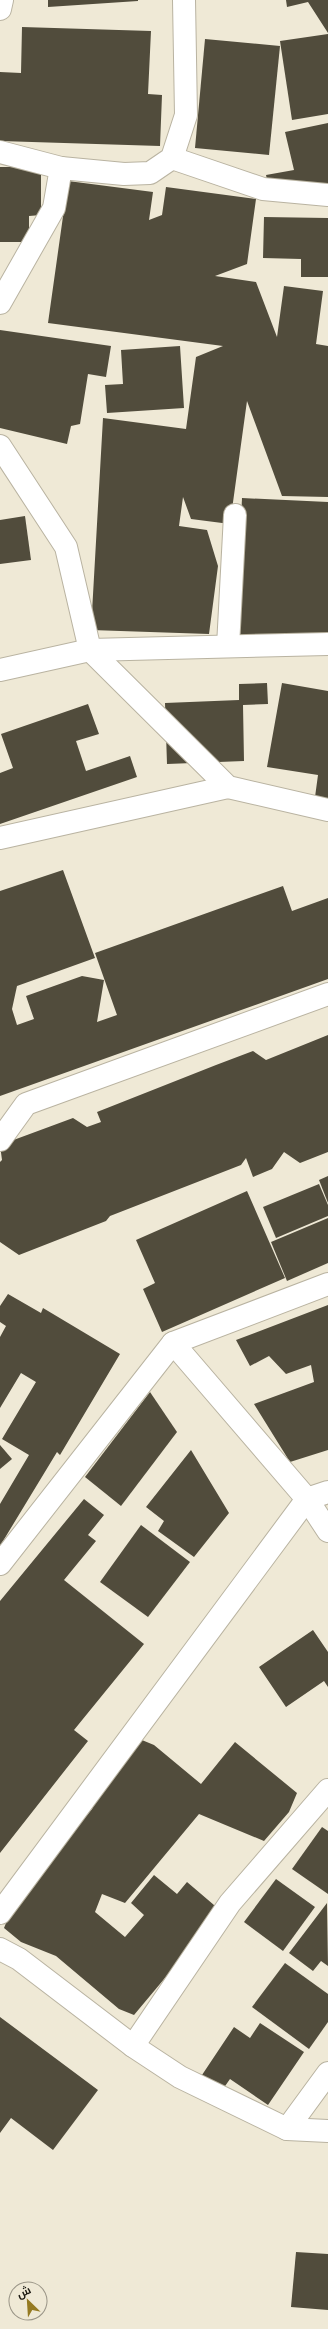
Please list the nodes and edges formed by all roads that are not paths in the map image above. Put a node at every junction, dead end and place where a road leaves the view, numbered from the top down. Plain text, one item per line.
1 (2, 0) edge
2 (184, 0) edge
3 (0, 9) edge
4 (0, 152) edge
5 (172, 158) junction
6 (61, 168) junction
7 (328, 195) edge
8 (0, 303) edge
9 (0, 446) edge
10 (235, 515) dead end
11 (328, 644) edge
12 (228, 646) junction
13 (90, 650) junction
14 (0, 670) edge
15 (228, 787) junction
16 (328, 810) edge
17 (0, 838) edge
18 (328, 994) edge
19 (0, 1140) edge
20 (328, 1284) edge
21 (173, 1343) junction
22 (328, 1492) edge
23 (307, 1499) junction
24 (328, 1531) edge
25 (0, 1564) edge
26 (328, 1790) edge
27 (0, 1913) edge
28 (0, 1949) edge
29 (133, 2046) junction
30 (328, 2072) edge
31 (288, 2129) junction
32 (328, 2130) edge

1 - 3 street
2 - 5 street
4 - 6 street
5 - 6 street
5 - 7 street
6 - 8 street
9 - 13 street
10 - 12 street
11 - 12 street
12 - 13 street
13 - 14 street
13 - 15 street
15 - 16 street
15 - 17 street
18 - 19 street
20 - 21 street
21 - 23 street
21 - 25 street
22 - 23 street
23 - 24 street
23 - 27 street
26 - 29 street
28 - 29 street
29 - 31 street
30 - 31 street
31 - 32 street

